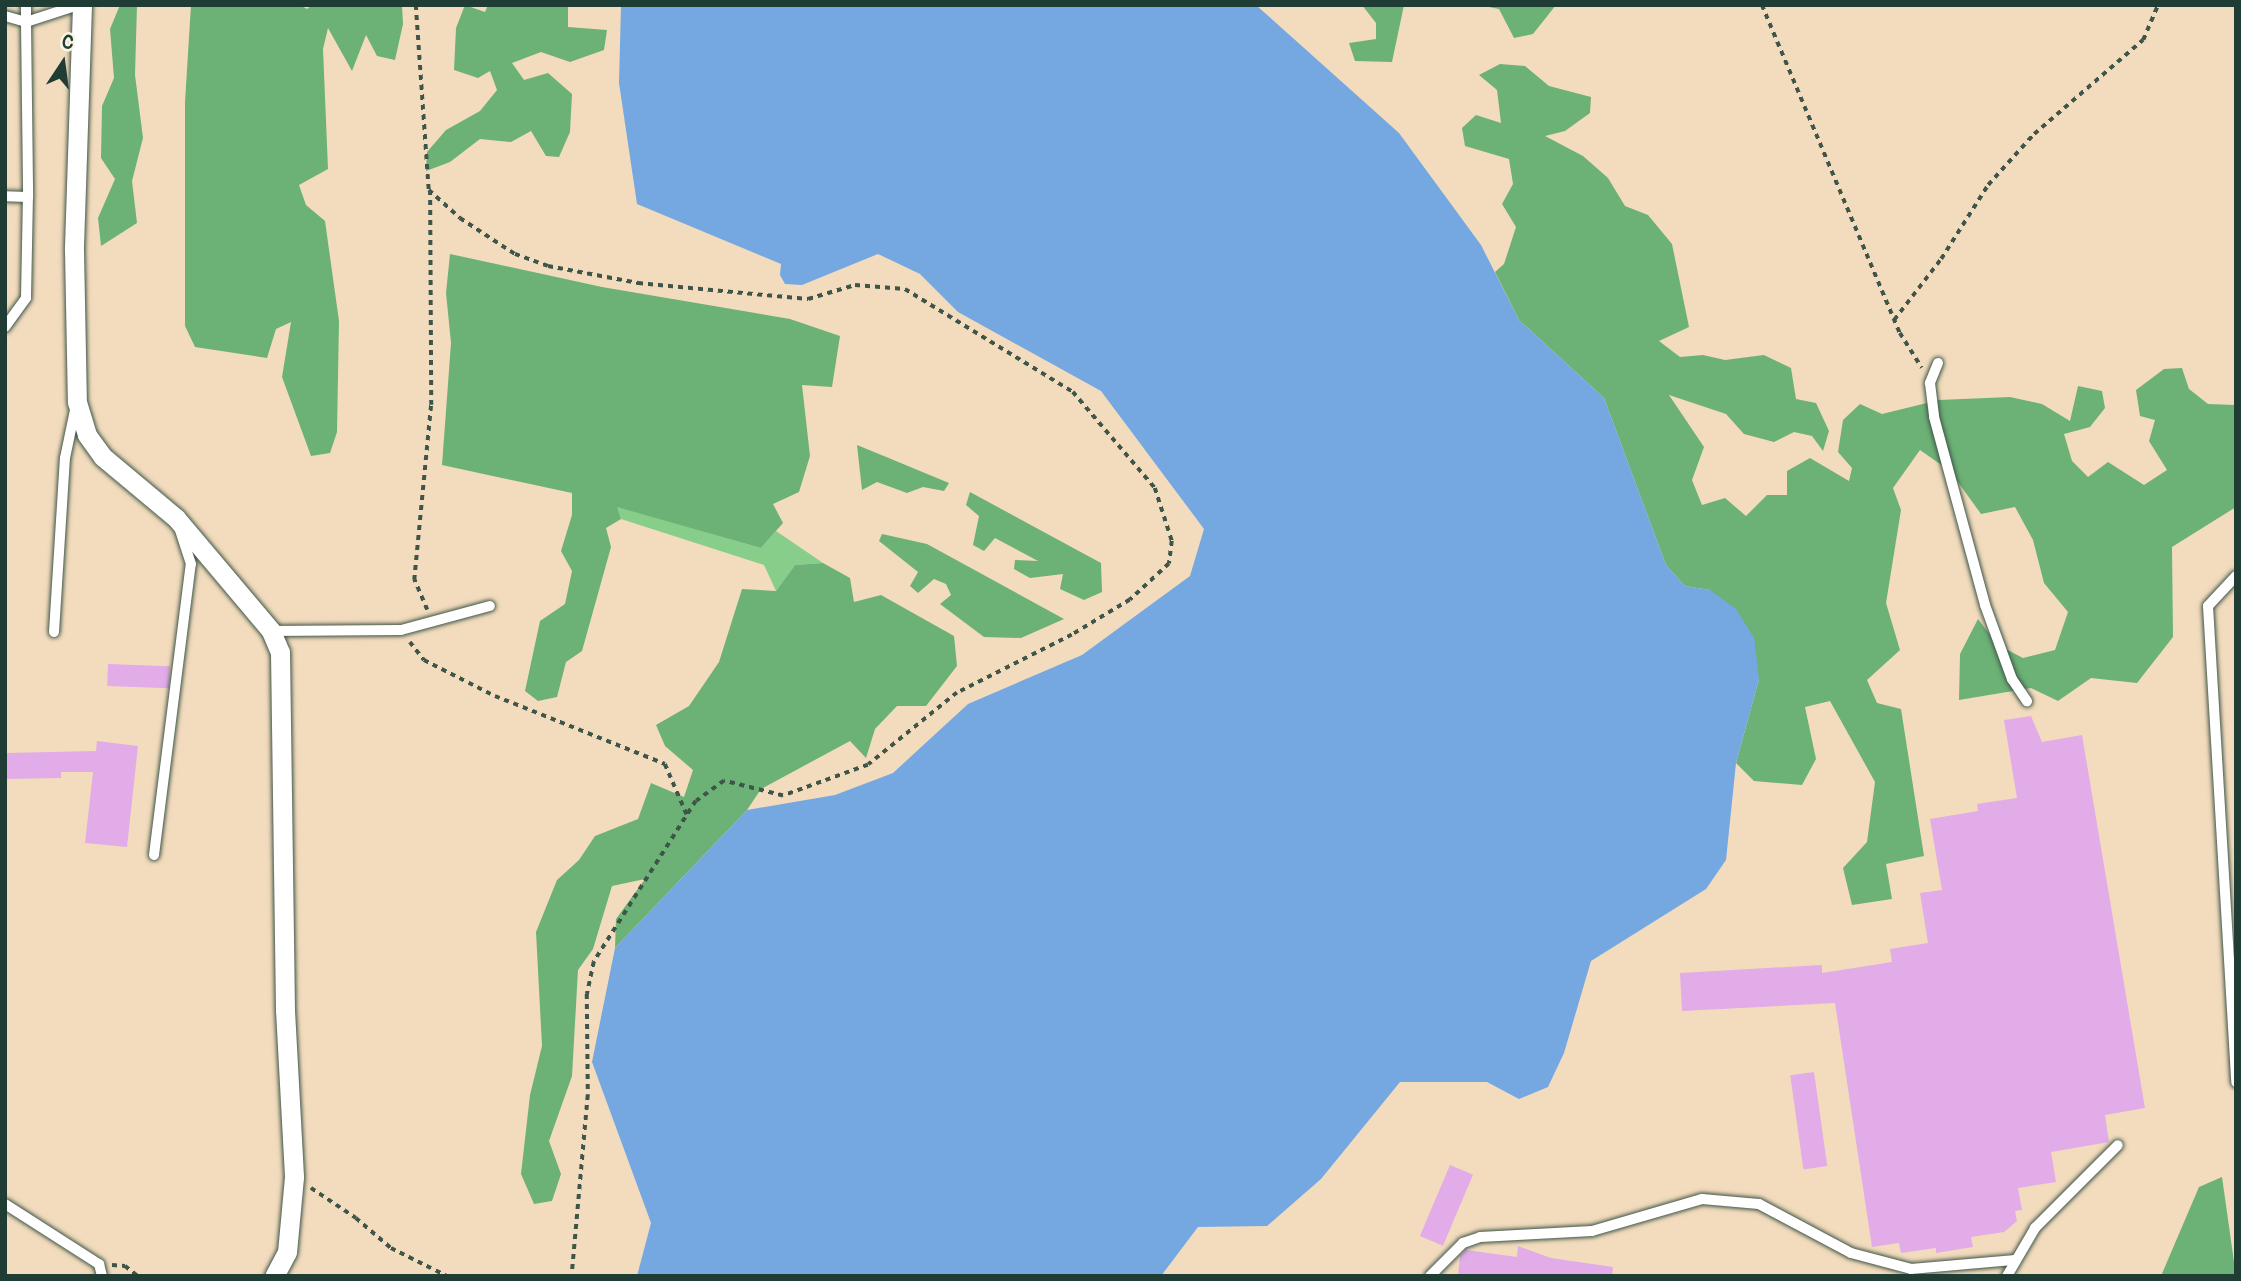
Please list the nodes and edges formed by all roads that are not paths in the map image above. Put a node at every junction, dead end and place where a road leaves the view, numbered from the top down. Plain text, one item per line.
1 (26, 5) edge
2 (80, 5) edge
3 (5, 16) edge
4 (26, 22) junction
5 (5, 196) edge
6 (28, 197) junction
7 (5, 327) edge
8 (1938, 363) dead end
9 (77, 402) junction
10 (176, 518) junction
11 (2236, 576) edge
12 (490, 606) dead end
13 (271, 631) junction
14 (54, 632) dead end
15 (2027, 701) dead end
16 (154, 855) dead end
17 (2236, 1082) edge
18 (2118, 1145) dead end
19 (5, 1204) edge
20 (2013, 1260) junction
21 (102, 1276) edge
22 (274, 1276) edge
23 (1430, 1276) edge
24 (2007, 1276) edge

1 - 4 lane
2 - 4 lane
2 - 9 street
3 - 4 lane
4 - 6 lane
5 - 6 lane
6 - 7 lane
8 - 15 lane
9 - 10 street
9 - 14 lane
10 - 13 street
10 - 16 lane
11 - 17 lane
12 - 13 lane
13 - 22 street
18 - 20 lane
19 - 21 lane
20 - 23 lane
20 - 24 lane

